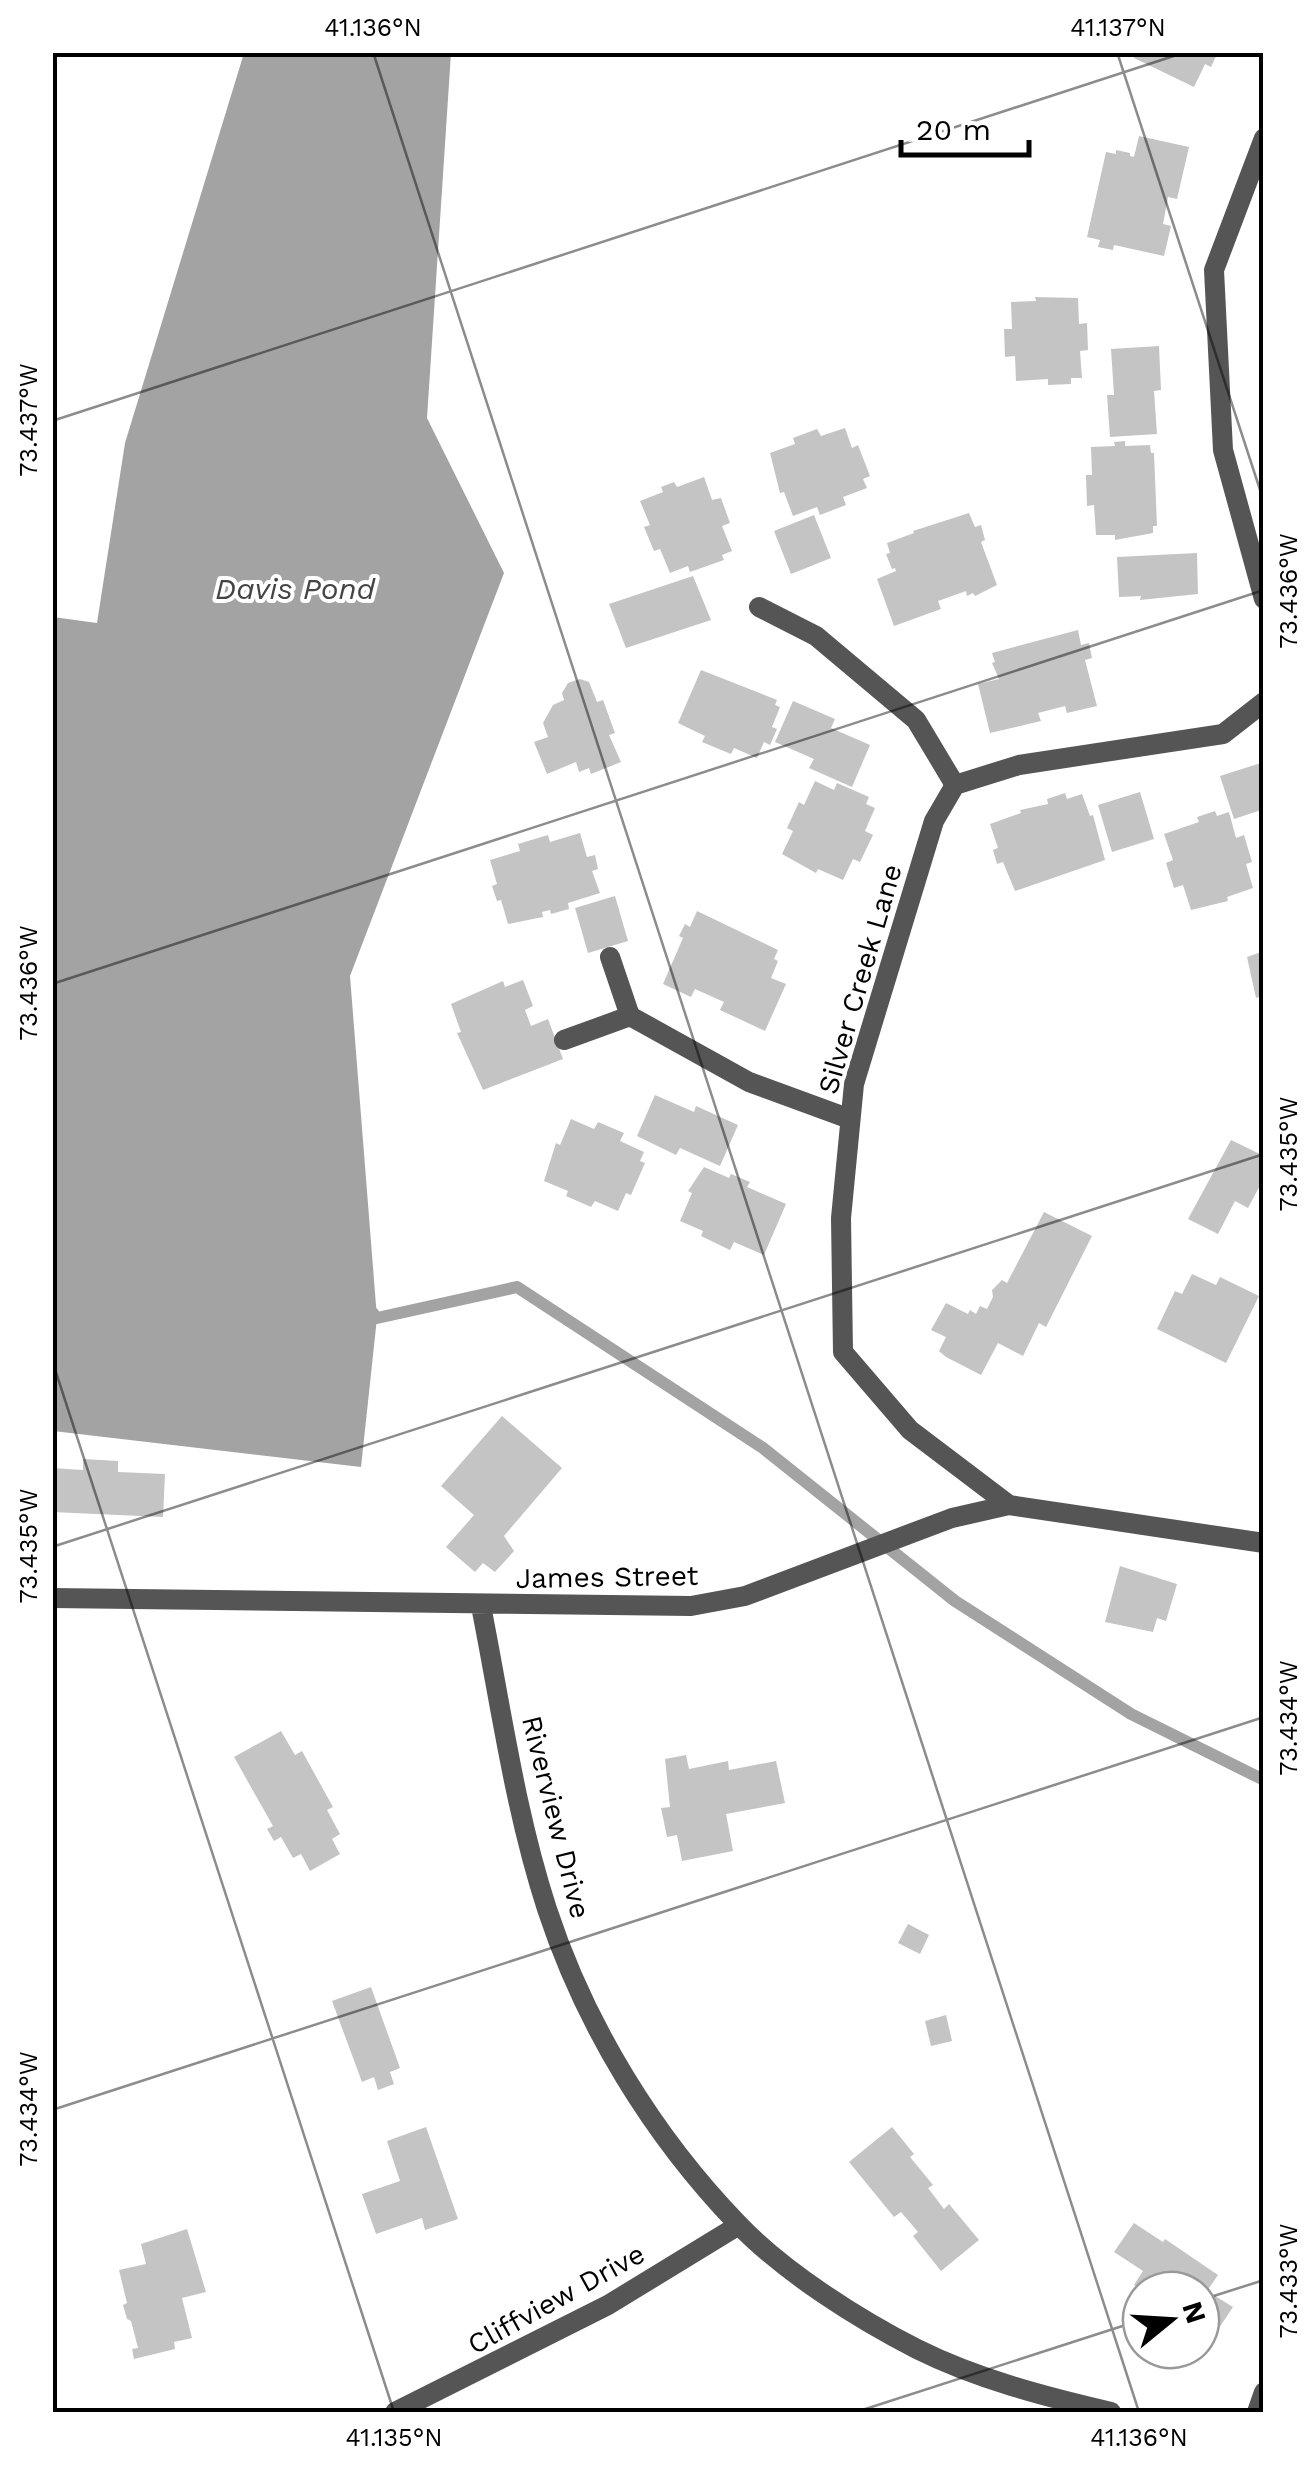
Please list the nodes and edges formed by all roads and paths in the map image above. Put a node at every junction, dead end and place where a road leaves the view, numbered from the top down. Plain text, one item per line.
1 (1264, 138) edge
2 (1264, 599) edge
3 (759, 607) dead end
4 (1264, 702) edge
5 (955, 785) junction
6 (610, 956) dead end
7 (630, 1016) junction
8 (564, 1040) dead end
9 (850, 1119) junction
10 (1009, 1506) junction
11 (1264, 1543) edge
12 (52, 1598) edge
13 (481, 1606) junction
14 (739, 2225) junction
15 (1264, 2392) edge
16 (395, 2412) edge
17 (1111, 2412) edge
18 (1257, 2412) edge

1 - 2 street
3 - 5 street
4 - 5 street
5 - 9 street, Silver Creek Lane
6 - 7 street
7 - 8 street
7 - 9 street
9 - 10 street, Silver Creek Lane
10 - 11 street, James Street
10 - 13 street, James Street
12 - 13 street, James Street
13 - 14 street, Riverview Drive
14 - 16 street, Cliffview Drive
14 - 17 street, Riverview Drive
15 - 18 street

